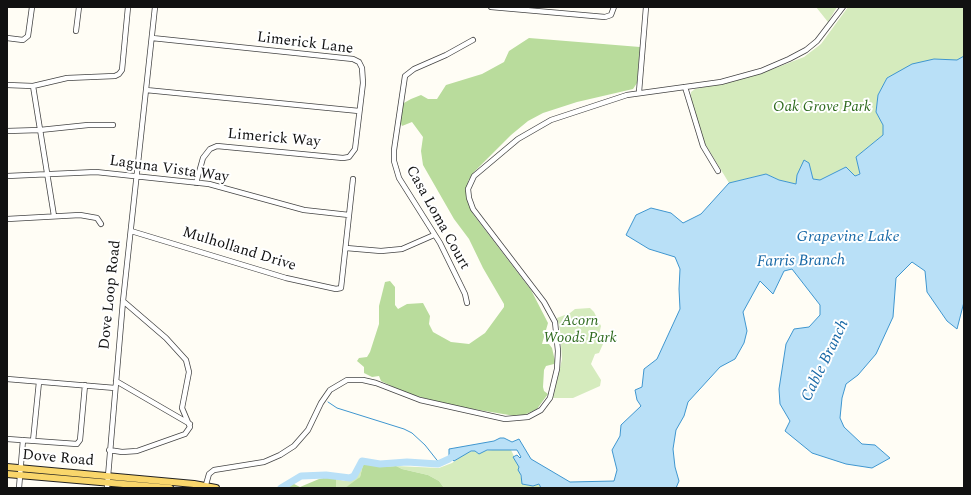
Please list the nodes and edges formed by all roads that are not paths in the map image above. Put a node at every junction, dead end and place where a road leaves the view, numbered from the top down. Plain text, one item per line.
1 (32, 7) edge
2 (79, 7) edge
3 (128, 7) edge
4 (155, 7) edge
5 (491, 7) edge
6 (560, 7) edge
7 (614, 7) edge
8 (646, 7) edge
9 (843, 7) edge
10 (559, 13) junction
11 (76, 31) dead end
12 (7, 38) edge
13 (152, 38) junction
14 (472, 40) dead end
15 (7, 85) edge
16 (33, 86) junction
17 (685, 87) junction
18 (146, 90) junction
19 (639, 92) junction
20 (358, 111) junction
21 (113, 125) dead end
22 (40, 130) junction
23 (7, 131) edge
24 (349, 156) joint
25 (718, 172) dead end
26 (46, 174) junction
27 (7, 176) edge
28 (137, 177) junction
29 (353, 178) dead end
30 (196, 183) junction
31 (54, 216) junction
32 (349, 216) junction
33 (7, 219) edge
34 (101, 224) dead end
35 (131, 231) junction
36 (434, 235) junction
37 (346, 248) junction
38 (123, 301) junction
39 (467, 303) dead end
40 (7, 379) edge
41 (116, 381) junction
42 (39, 382) junction
43 (84, 385) junction
44 (115, 388) junction
45 (182, 408) junction
46 (174, 415) junction
47 (190, 424) junction
48 (7, 439) edge
49 (22, 440) junction
50 (33, 441) junction
51 (109, 450) junction
52 (7, 467) edge
53 (20, 472) junction
54 (7, 474) edge
55 (107, 482) edge
56 (205, 487) edge
57 (19, 488) edge
58 (170, 488) edge
59 (216, 488) edge

1 - 12 street
2 - 11 street
3 - 16 street
4 - 13 street, Dove Loop Road
5 - 10 street
6 - 10 street
7 - 10 street
8 - 19 street
9 - 17 street
13 - 18 street, Dove Loop Road
13 - 20 street, Limerick Lane
14 - 36 street, Casa Loma Court
15 - 16 street
16 - 22 street
17 - 19 street
17 - 25 street
18 - 20 street
18 - 28 street, Dove Loop Road
19 - 56 street
20 - 24 street, Limerick Lane
21 - 22 street
22 - 23 street
22 - 26 street
24 - 30 street, Limerick Way
26 - 27 street, Laguna Vista Way
26 - 28 street, Laguna Vista Way
26 - 31 street
28 - 30 street, Laguna Vista Way
28 - 35 street, Dove Loop Road
29 - 32 street
30 - 32 street, Laguna Vista Way
31 - 33 street
31 - 34 street
32 - 37 street
35 - 37 street, Mulholland Drive
35 - 38 street, Dove Loop Road
36 - 37 street
36 - 39 street, Casa Loma Court
38 - 41 street, Dove Loop Road
38 - 45 street
40 - 42 street
41 - 44 street, Dove Loop Road
41 - 46 street
42 - 43 street
42 - 50 street
43 - 44 street
43 - 50 street
44 - 51 street, Dove Loop Road
45 - 46 street
45 - 47 street
46 - 47 street
47 - 51 street
48 - 49 street
49 - 50 street
49 - 53 street
51 - 55 street, Dove Loop Road
52 - 53 main road, Dove Road
53 - 54 main road, Dove Road
53 - 55 main road, Dove Road
53 - 57 street
55 - 56 main road
55 - 58 main road
56 - 59 main road

